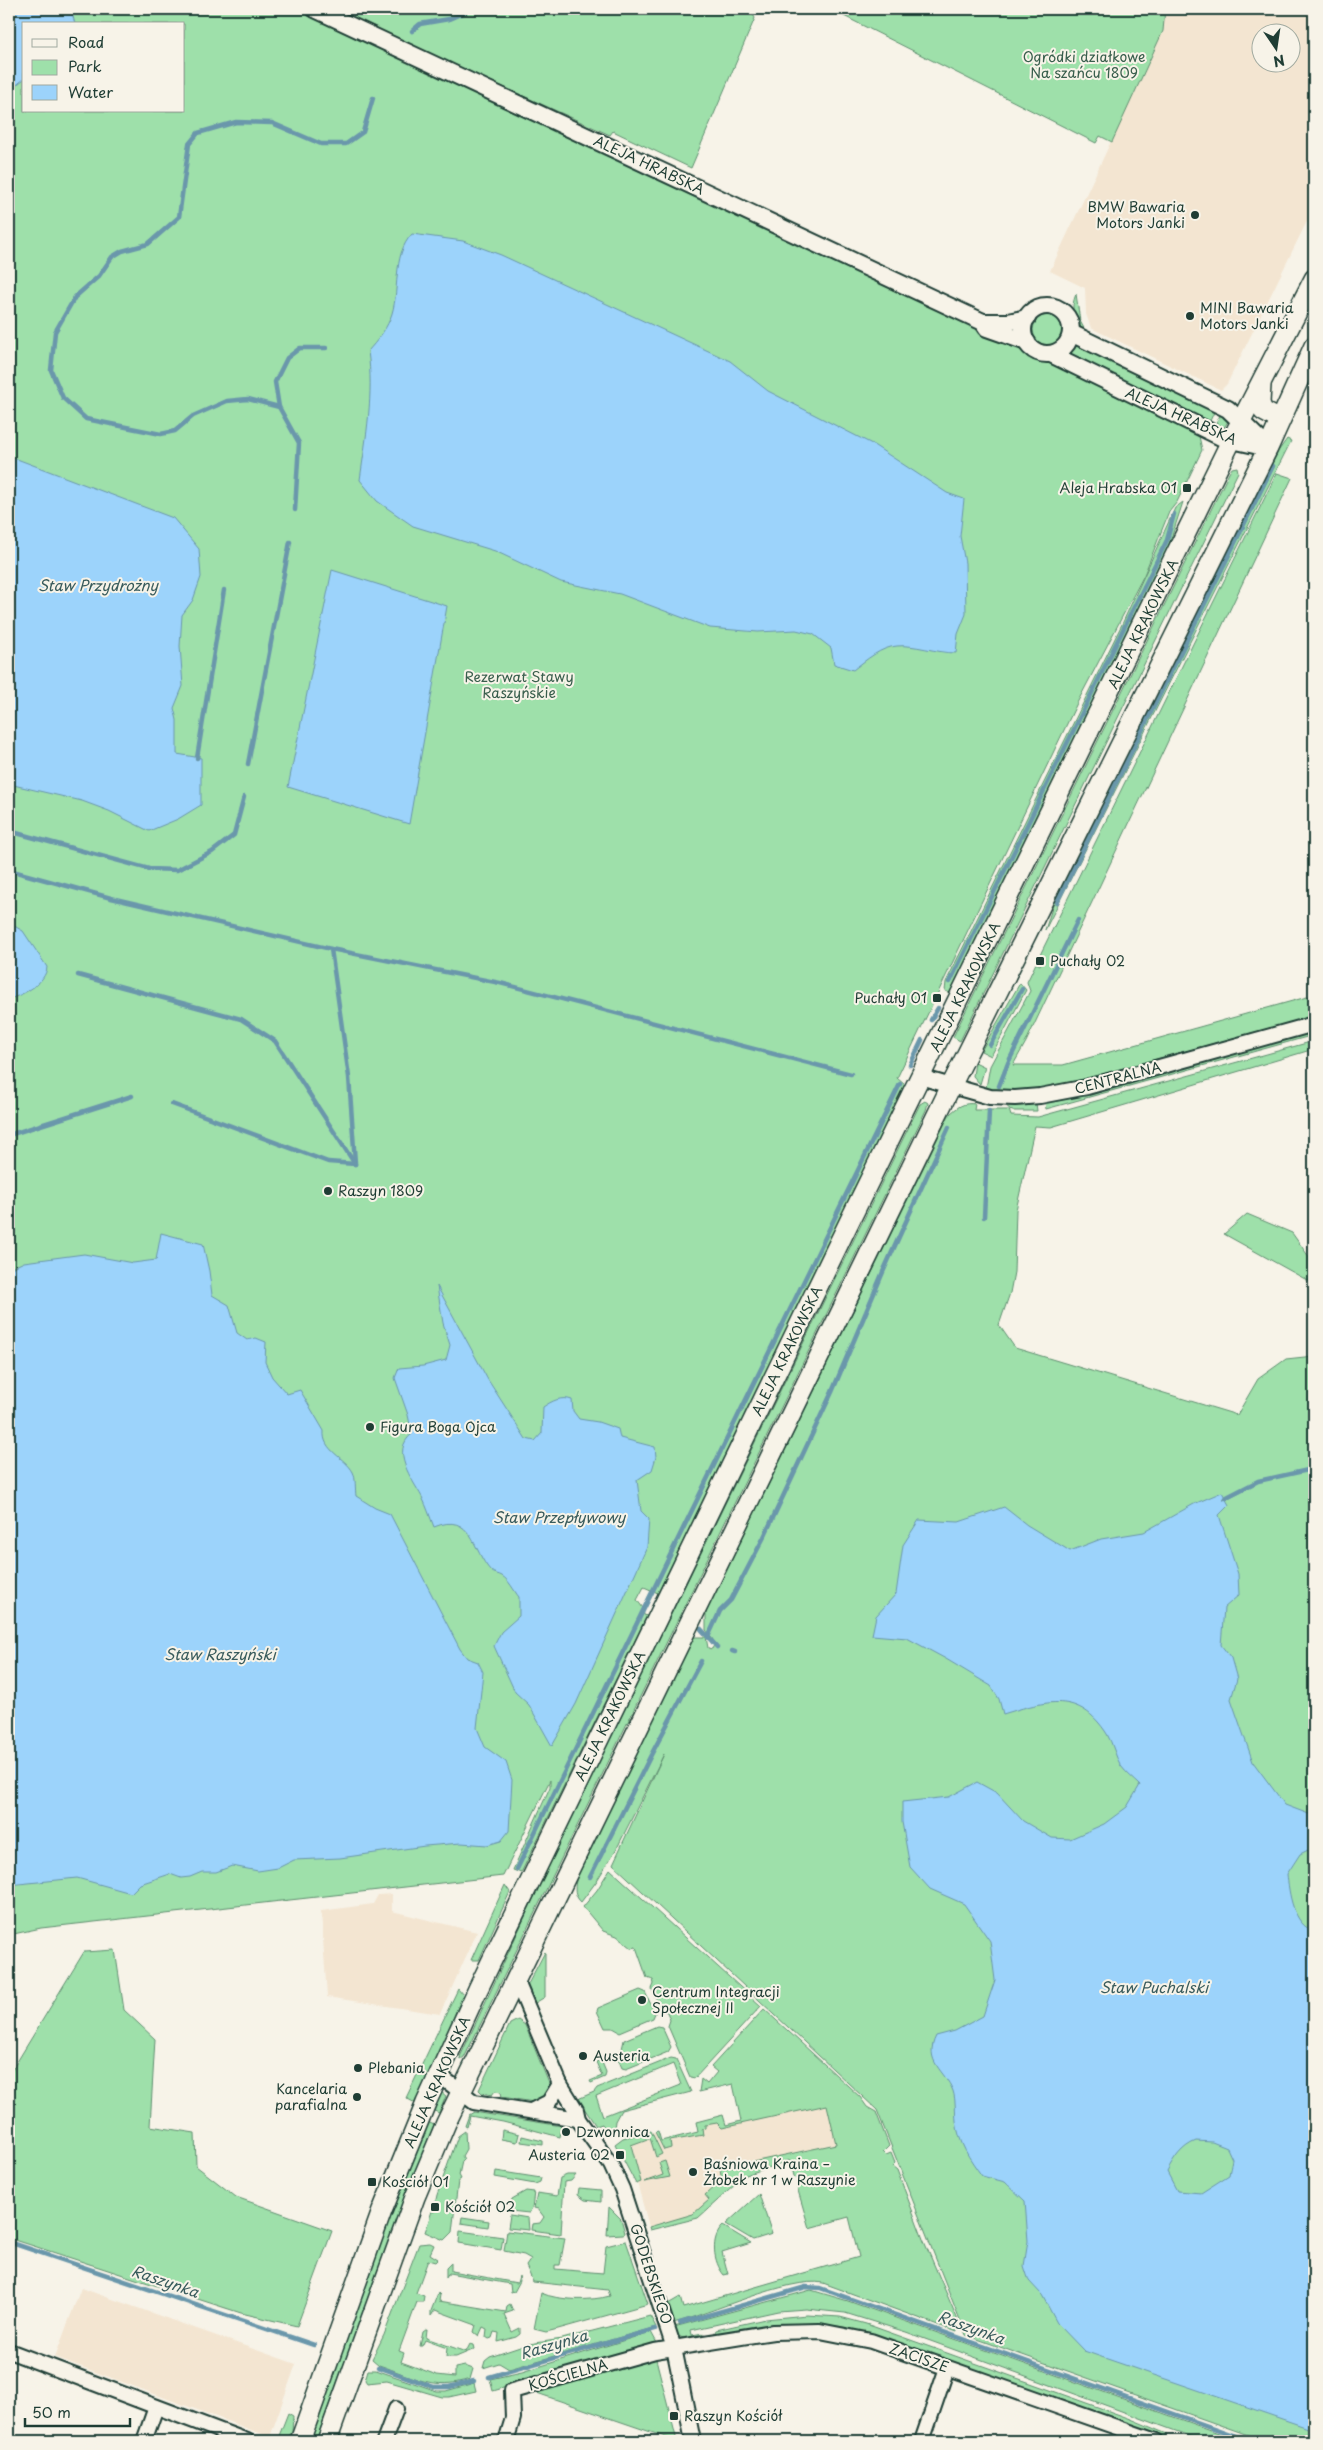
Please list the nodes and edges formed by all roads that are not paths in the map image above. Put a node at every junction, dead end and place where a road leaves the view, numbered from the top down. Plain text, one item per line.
1 (314, 9) edge
2 (1314, 279) edge
3 (1027, 318) junction
4 (983, 322) junction
5 (1071, 333) junction
6 (1027, 342) junction
7 (1314, 346) edge
8 (1051, 354) junction
9 (1261, 385) junction
10 (1280, 420) junction
11 (1241, 422) junction
12 (1232, 441) junction
13 (1268, 448) junction
14 (1314, 1024) edge
15 (920, 1077) junction
16 (951, 1086) junction
17 (515, 1977) junction
18 (439, 2075) junction
19 (560, 2084) junction
20 (460, 2093) junction
21 (531, 2111) junction
22 (578, 2119) junction
23 (674, 2348) junction
24 (9, 2351) edge
25 (947, 2368) junction
26 (156, 2407) junction
27 (396, 2410) dead end
28 (144, 2441) edge
29 (247, 2441) edge
30 (300, 2441) edge
31 (327, 2441) edge
32 (384, 2441) edge
33 (506, 2441) edge
34 (693, 2441) edge
35 (922, 2441) edge
36 (1156, 2441) edge

1 - 4 street, ALEJA HRABSKA
2 - 9 main road, ALEJA KRAKOWSKA
3 - 4 street, ALEJA HRABSKA
3 - 5 street
3 - 6 street
4 - 6 street, ALEJA HRABSKA
5 - 8 street
5 - 11 street, ALEJA HRABSKA
6 - 8 street
7 - 10 main road, ALEJA KRAKOWSKA
8 - 12 street, ALEJA HRABSKA
9 - 10 main road
9 - 11 main road, ALEJA KRAKOWSKA
10 - 13 main road, ALEJA KRAKOWSKA
11 - 12 main road, ALEJA KRAKOWSKA
11 - 13 street, ALEJA HRABSKA
12 - 13 street, ALEJA HRABSKA
12 - 15 main road, ALEJA KRAKOWSKA
13 - 16 main road, ALEJA KRAKOWSKA
14 - 16 street, CENTRALNA
15 - 16 street, CENTRALNA
15 - 18 main road, ALEJA KRAKOWSKA
16 - 17 main road, ALEJA KRAKOWSKA
17 - 19 street, GODEBSKIEGO
17 - 20 main road, ALEJA KRAKOWSKA
18 - 20 street
18 - 30 main road, ALEJA KRAKOWSKA
19 - 21 street
19 - 22 street, GODEBSKIEGO
20 - 21 street
20 - 31 main road, ALEJA KRAKOWSKA
21 - 22 street
22 - 23 street, GODEBSKIEGO
23 - 25 street, ZACISZE
23 - 33 street, KOŚCIELNA
23 - 34 street, GODEBSKIEGO
24 - 26 street
25 - 35 street
25 - 36 street, ZACISZE
26 - 28 street
26 - 29 street
27 - 32 street

